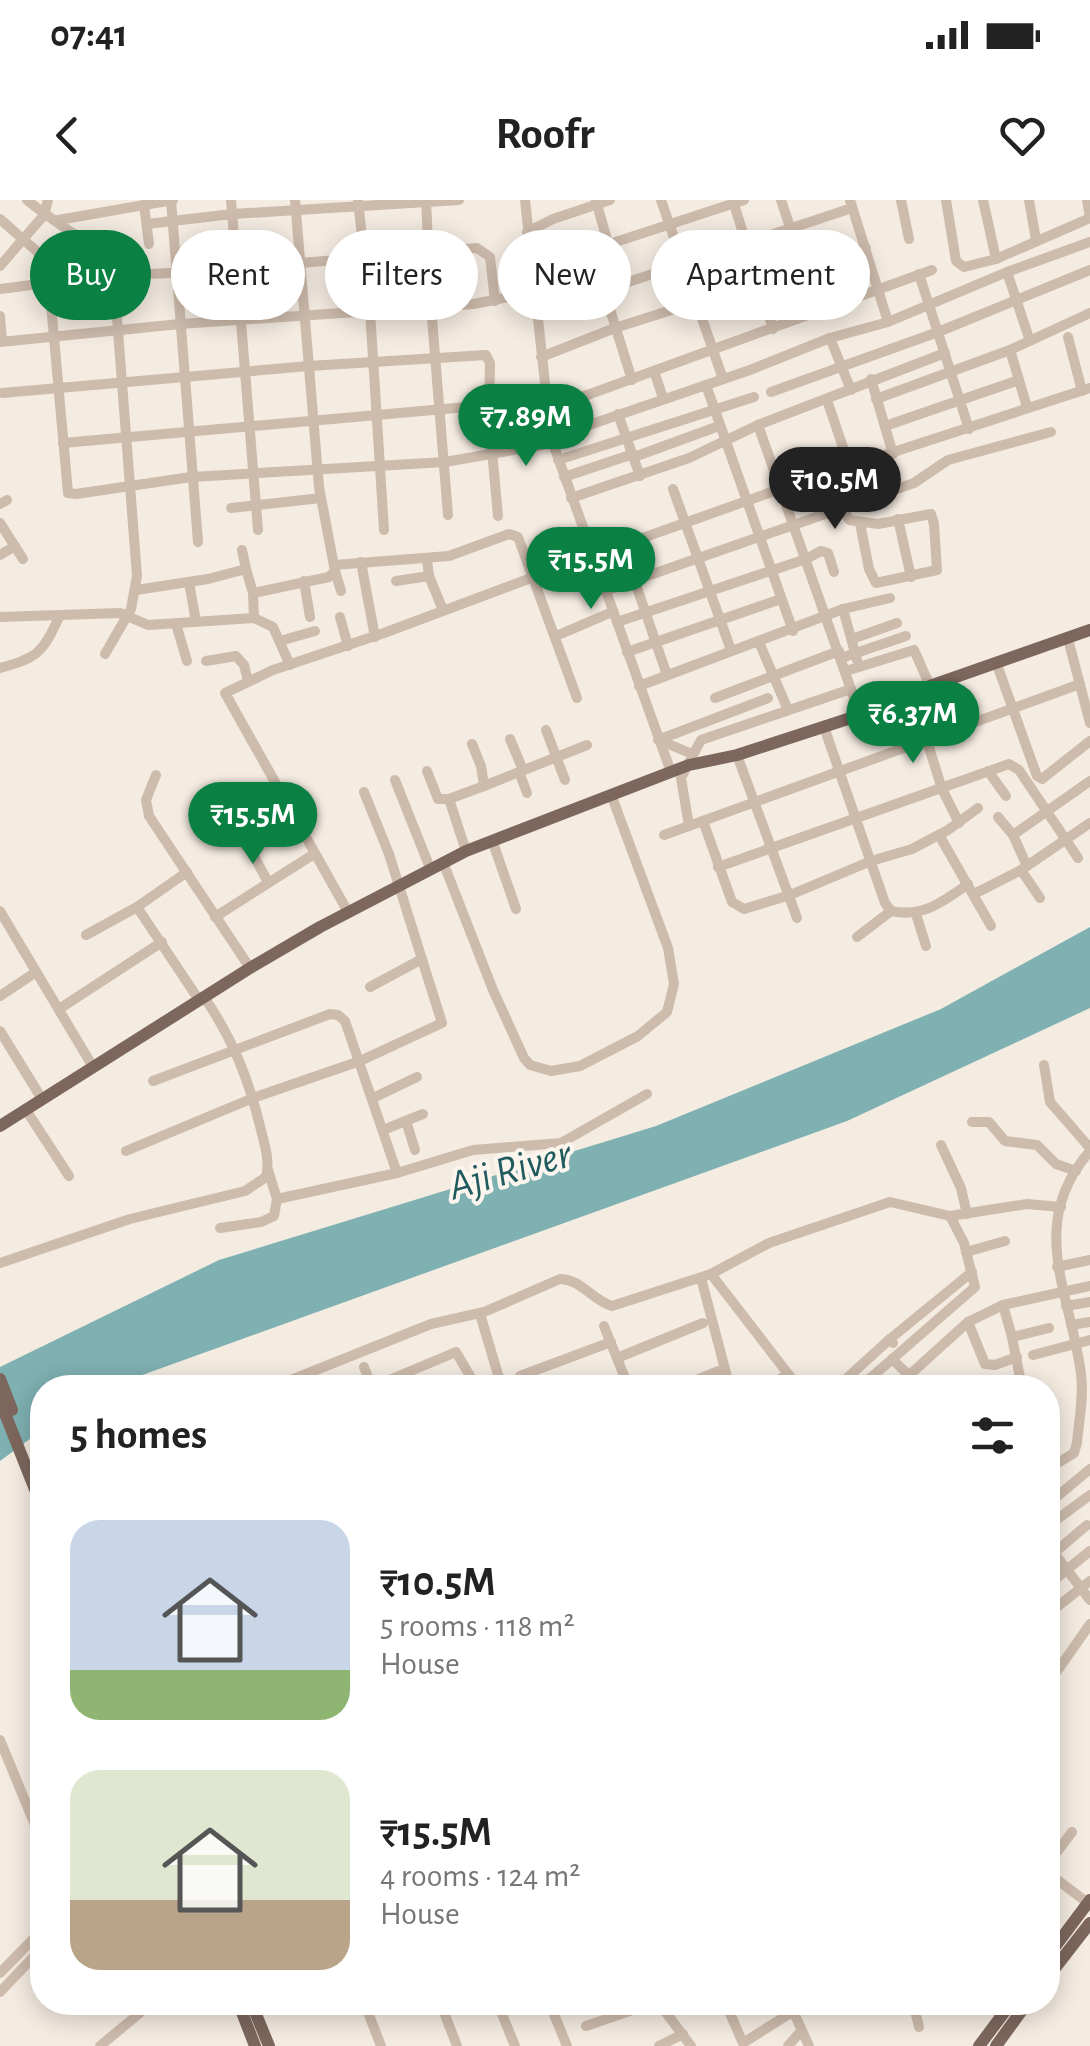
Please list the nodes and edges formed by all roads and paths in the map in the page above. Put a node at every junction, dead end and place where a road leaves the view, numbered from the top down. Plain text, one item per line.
1 (27, 200) edge
2 (48, 200) edge
3 (172, 200) edge
4 (231, 200) edge
5 (459, 200) edge
6 (525, 200) edge
7 (610, 200) edge
8 (660, 200) edge
9 (780, 200) edge
10 (902, 200) edge
11 (946, 200) edge
12 (983, 200) edge
13 (1029, 200) edge
14 (1087, 200) edge
15 (426, 201) edge
16 (737, 201) edge
17 (597, 202) edge
18 (851, 202) edge
19 (358, 203) edge
20 (144, 205) junction
21 (296, 205) edge
22 (232, 214) junction
23 (44, 215) junction
24 (1090, 218) edge
25 (0, 219) edge
26 (58, 220) junction
27 (170, 221) junction
28 (146, 224) junction
29 (669, 225) junction
30 (67, 230) edge
31 (147, 230) edge
32 (171, 230) edge
33 (233, 230) edge
34 (298, 230) edge
35 (361, 230) edge
36 (427, 230) edge
37 (527, 230) edge
38 (532, 230) edge
39 (604, 230) edge
40 (671, 230) edge
41 (743, 230) edge
42 (790, 230) joint
43 (860, 230) edge
44 (631, 237) edge
45 (22, 238) junction
46 (909, 240) dead end
47 (1036, 240) junction
48 (30, 244) edge
49 (1090, 244) edge
50 (478, 248) edge
51 (996, 258) junction
52 (870, 260) edge
53 (0, 266) edge
54 (932, 270) dead end
55 (1090, 270) edge
56 (1007, 272) junction
57 (919, 274) junction
58 (30, 285) edge
59 (0, 289) edge
60 (880, 290) junction
61 (870, 294) edge
62 (1016, 298) junction
63 (498, 300) edge
64 (495, 301) junction
65 (478, 302) edge
66 (929, 306) junction
67 (1090, 313) edge
68 (0, 316) edge
69 (651, 317) edge
70 (54, 320) edge
71 (119, 320) edge
72 (180, 320) edge
73 (253, 320) edge
74 (304, 320) edge
75 (370, 320) edge
76 (432, 320) edge
77 (536, 320) edge
78 (613, 320) edge
79 (700, 320) edge
80 (770, 320) edge
81 (797, 320) edge
82 (240, 321) junction
83 (888, 322) junction
84 (180, 324) junction
85 (615, 328) junction
86 (120, 329) junction
87 (773, 329) junction
88 (938, 332) junction
89 (1068, 337) dead end
90 (56, 338) junction
91 (830, 338) junction
92 (1030, 341) junction
93 (1, 342) edge
94 (1010, 350) junction
95 (711, 351) junction
96 (945, 353) junction
97 (541, 357) junction
98 (435, 358) junction
99 (372, 363) junction
100 (310, 366) junction
101 (844, 367) junction
102 (654, 371) junction
103 (952, 372) junction
104 (245, 373) junction
105 (184, 378) junction
106 (723, 379) junction
107 (632, 380) junction
108 (871, 380) junction
109 (1019, 380) junction
110 (123, 382) junction
111 (706, 385) junction
112 (60, 388) junction
113 (1086, 389) edge
114 (851, 390) junction
115 (772, 392) dead end
116 (2, 393) edge
117 (754, 396) dead end
118 (663, 398) junction
119 (876, 399) junction
120 (827, 400) junction
121 (962, 402) junction
122 (490, 406) junction
123 (1028, 407) junction
124 (713, 409) junction
125 (440, 410) junction
126 (546, 410) junction
127 (618, 414) junction
128 (376, 416) junction
129 (314, 420) junction
130 (251, 425) junction
131 (758, 425) junction
132 (719, 426) junction
133 (885, 426) junction
134 (969, 429) junction
135 (188, 431) junction
136 (1051, 432) dead end
137 (127, 436) junction
138 (552, 440) junction
139 (627, 440) junction
140 (726, 442) junction
141 (63, 443) junction
142 (892, 454) junction
143 (492, 455) junction
144 (633, 456) junction
145 (558, 460) junction
146 (445, 462) junction
147 (317, 467) junction
148 (380, 467) junction
149 (850, 468) junction
150 (254, 474) junction
151 (640, 476) junction
152 (191, 477) junction
153 (564, 477) junction
154 (130, 486) junction
155 (673, 489) dead end
156 (780, 489) junction
157 (321, 498) junction
158 (571, 498) junction
159 (747, 501) junction
160 (256, 506) junction
161 (230, 508) dead end
162 (843, 508) junction
163 (448, 515) dead end
164 (498, 516) dead end
165 (898, 518) junction
166 (0, 523) edge
167 (686, 524) junction
168 (860, 524) junction
169 (796, 526) junction
170 (258, 530) dead end
171 (384, 530) dead end
172 (760, 539) junction
173 (198, 542) dead end
174 (622, 544) junction
175 (15, 546) junction
176 (242, 550) dead end
177 (0, 555) edge
178 (592, 556) junction
179 (23, 559) dead end
180 (698, 559) junction
181 (806, 559) junction
182 (427, 560) junction
183 (361, 562) junction
184 (335, 568) junction
185 (246, 570) junction
186 (772, 570) junction
187 (834, 572) dead end
188 (429, 576) junction
189 (911, 576) junction
190 (534, 577) junction
191 (304, 581) junction
192 (396, 581) dead end
193 (633, 581) junction
194 (189, 582) junction
195 (136, 590) junction
196 (709, 590) junction
197 (341, 591) dead end
198 (604, 591) junction
199 (254, 593) junction
200 (890, 598) dead end
201 (781, 599) junction
202 (843, 609) junction
203 (443, 610) junction
204 (645, 612) junction
205 (128, 614) junction
206 (59, 616) junction
207 (826, 616) junction
208 (310, 617) dead end
209 (340, 617) dead end
210 (615, 617) junction
211 (0, 618) edge
212 (254, 618) junction
213 (721, 620) junction
214 (196, 622) junction
215 (897, 623) dead end
216 (176, 624) junction
217 (792, 630) junction
218 (1090, 630) edge
219 (315, 631) dead end
220 (556, 636) junction
221 (906, 636) dead end
222 (374, 637) junction
223 (852, 639) junction
224 (1068, 639) junction
225 (280, 641) junction
226 (656, 641) junction
227 (759, 642) junction
228 (348, 646) junction
229 (731, 650) junction
230 (627, 652) junction
231 (106, 654) dead end
232 (840, 655) junction
233 (857, 660) junction
234 (187, 661) dead end
235 (206, 661) dead end
236 (996, 662) junction
237 (290, 665) junction
238 (0, 668) edge
239 (846, 671) junction
240 (667, 675) junction
241 (775, 676) junction
242 (248, 681) junction
243 (1080, 684) junction
244 (639, 686) junction
245 (930, 686) junction
246 (852, 689) junction
247 (912, 693) junction
248 (577, 698) dead end
249 (715, 698) dead end
250 (768, 698) dead end
251 (1014, 708) junction
252 (788, 710) junction
253 (860, 716) junction
254 (1090, 723) edge
255 (824, 727) junction
256 (546, 730) dead end
257 (510, 739) dead end
258 (658, 740) junction
259 (1090, 740) edge
260 (926, 741) junction
261 (472, 744) dead end
262 (588, 744) dead end
263 (738, 754) junction
264 (556, 757) junction
265 (691, 760) junction
266 (427, 771) dead end
267 (521, 771) junction
268 (840, 771) junction
269 (988, 771) junction
270 (671, 772) junction
271 (156, 775) dead end
272 (1042, 779) junction
273 (396, 780) dead end
274 (565, 780) dead end
275 (1090, 781) edge
276 (484, 786) junction
277 (942, 788) junction
278 (1030, 790) junction
279 (364, 792) dead end
280 (527, 793) dead end
281 (618, 794) junction
282 (1006, 796) dead end
283 (449, 799) junction
284 (755, 804) junction
285 (978, 808) dead end
286 (288, 809) junction
287 (1047, 813) junction
288 (998, 817) dead end
289 (856, 820) junction
290 (703, 822) junction
291 (958, 823) junction
292 (1090, 823) edge
293 (689, 826) junction
294 (664, 835) dead end
295 (938, 835) junction
296 (1013, 835) junction
297 (492, 840) junction
298 (1065, 841) junction
299 (771, 846) junction
300 (466, 850) junction
301 (314, 854) junction
302 (1078, 858) dead end
303 (871, 861) junction
304 (437, 865) junction
305 (718, 868) junction
306 (1024, 868) junction
307 (187, 872) junction
308 (268, 882) junction
309 (399, 886) junction
310 (971, 890) junction
311 (790, 895) junction
312 (1040, 898) dead end
313 (137, 907) junction
314 (516, 909) dead end
315 (891, 910) junction
316 (0, 911) edge
317 (348, 912) junction
318 (916, 914) junction
319 (215, 917) junction
320 (797, 918) dead end
321 (991, 926) dead end
322 (86, 935) dead end
323 (856, 936) dead end
324 (162, 942) junction
325 (926, 946) dead end
326 (422, 959) junction
327 (250, 968) junction
328 (36, 972) junction
329 (370, 987) dead end
330 (0, 996) edge
331 (202, 998) junction
332 (60, 1009) junction
333 (0, 1031) edge
334 (4, 1047) edge
335 (236, 1049) junction
336 (360, 1062) junction
337 (1044, 1065) dead end
338 (93, 1067) junction
339 (417, 1077) dead end
340 (153, 1082) dead end
341 (647, 1094) dead end
342 (253, 1098) junction
343 (372, 1098) junction
344 (42, 1099) junction
345 (26, 1110) junction
346 (423, 1114) dead end
347 (406, 1121) junction
348 (972, 1122) dead end
349 (0, 1126) edge
350 (384, 1130) junction
351 (941, 1145) dead end
352 (1090, 1149) edge
353 (126, 1150) dead end
354 (414, 1150) dead end
355 (268, 1169) junction
356 (1076, 1171) junction
357 (397, 1173) junction
358 (69, 1176) dead end
359 (277, 1199) junction
360 (1060, 1207) junction
361 (966, 1214) junction
362 (950, 1216) junction
363 (220, 1228) dead end
364 (1005, 1242) dead end
365 (966, 1252) junction
366 (1090, 1260) edge
367 (0, 1263) edge
368 (1057, 1268) junction
369 (972, 1272) junction
370 (706, 1276) junction
371 (1090, 1286) edge
372 (1062, 1293) junction
373 (1090, 1302) edge
374 (1003, 1306) junction
375 (1066, 1306) junction
376 (480, 1314) junction
377 (968, 1322) junction
378 (1090, 1322) edge
379 (703, 1323) dead end
380 (1071, 1325) junction
381 (604, 1326) dead end
382 (1049, 1328) dead end
383 (1012, 1337) junction
384 (890, 1340) junction
385 (1090, 1340) edge
386 (611, 1342) junction
387 (1076, 1343) junction
388 (896, 1355) junction
389 (1032, 1355) dead end
390 (1017, 1357) junction
391 (616, 1358) junction
392 (364, 1367) dead end
393 (718, 1371) dead end
394 (908, 1373) joint
395 (788, 1374) edge
396 (304, 1375) edge
397 (367, 1375) edge
398 (400, 1375) edge
399 (469, 1375) edge
400 (498, 1375) edge
401 (523, 1375) edge
402 (623, 1375) edge
403 (708, 1375) edge
404 (727, 1375) edge
405 (851, 1375) edge
406 (874, 1375) edge
407 (1020, 1375) edge
408 (1086, 1378) edge
409 (0, 1379) edge
410 (0, 1400) edge
411 (1086, 1409) edge
412 (1074, 1453) junction
413 (30, 1455) edge
414 (1060, 1462) edge
415 (1090, 1469) edge
416 (30, 1476) edge
417 (1080, 1478) junction
418 (1060, 1494) edge
419 (1090, 1495) edge
420 (1060, 1517) edge
421 (1087, 1526) dead end
422 (1060, 1545) edge
423 (1090, 1551) edge
424 (1060, 1563) edge
425 (1066, 1570) junction
426 (1060, 1575) edge
427 (1085, 1584) edge
428 (1090, 1600) edge
429 (1060, 1604) edge
430 (1090, 1624) edge
431 (1060, 1667) edge
432 (0, 1740) edge
433 (30, 1813) edge
434 (1072, 1832) dead end
435 (1060, 1848) edge
436 (1060, 1881) edge
437 (1089, 1901) edge
438 (1090, 1923) edge
439 (1060, 1940) edge
440 (30, 1942) edge
441 (30, 1961) edge
442 (1060, 1962) edge
443 (0, 1973) edge
444 (0, 1992) edge
445 (138, 2015) edge
446 (243, 2015) edge
447 (257, 2015) edge
448 (369, 2015) edge
449 (445, 2015) edge
450 (502, 2015) edge
451 (554, 2015) edge
452 (619, 2015) edge
453 (668, 2015) edge
454 (730, 2015) edge
455 (778, 2015) edge
456 (795, 2015) edge
457 (916, 2015) edge
458 (1019, 2015) edge
459 (1002, 2016) edge
460 (586, 2026) dead end
461 (919, 2027) dead end
462 (684, 2034) junction
463 (805, 2041) edge
464 (740, 2044) edge
465 (100, 2046) edge
466 (254, 2046) edge
467 (268, 2046) edge
468 (382, 2046) edge
469 (457, 2046) edge
470 (515, 2046) edge
471 (567, 2046) edge
472 (659, 2046) edge
473 (691, 2046) edge
474 (788, 2046) edge
475 (979, 2046) edge
476 (996, 2046) edge

1 - 23 street
2 - 23 street
3 - 20 street
3 - 27 street
4 - 22 street
5 - 15 street
6 - 37 street
7 - 17 street
8 - 29 street
9 - 42 street
10 - 46 street
11 - 51 street
12 - 51 street
13 - 47 street
14 - 24 street
15 - 19 street
15 - 36 street
16 - 29 street
16 - 41 street
17 - 38 street
17 - 39 street
18 - 42 street
18 - 43 street
19 - 21 street
19 - 35 street
20 - 26 street
20 - 28 street
21 - 22 street
21 - 34 street
22 - 27 street
22 - 33 street
23 - 26 street
23 - 45 street
24 - 47 street
25 - 45 street
26 - 30 street
27 - 28 street
27 - 32 street
28 - 31 street
29 - 40 street
29 - 44 street
45 - 48 street
45 - 53 street
47 - 51 street
49 - 56 street
50 - 64 street
52 - 60 street
54 - 57 street
55 - 62 street
56 - 62 street
56 - 66 street
57 - 60 street
57 - 66 street
58 - 59 street
60 - 61 street
60 - 83 street
62 - 88 street
62 - 92 street
63 - 64 street
64 - 65 street
66 - 83 street
66 - 88 street
67 - 92 street
68 - 93 street
69 - 85 street
70 - 90 street
71 - 86 street
72 - 84 street
73 - 82 street
74 - 100 street
75 - 99 street
76 - 98 street
77 - 97 street
78 - 85 street
79 - 95 street
80 - 87 street
81 - 87 street
82 - 84 street
82 - 104 street
83 - 91 street
84 - 86 street
84 - 105 street
85 - 97 street
85 - 107 street
86 - 90 street
86 - 110 street
87 - 95 street
88 - 96 street
88 - 101 street
89 - 113 street
90 - 93 street
90 - 112 street
91 - 101 street
91 - 106 street
92 - 94 street
94 - 103 street
94 - 109 street
95 - 102 street
95 - 106 street
96 - 103 street
96 - 108 street
97 - 126 street
98 - 99 street
98 - 122 street
98 - 125 street
99 - 100 street
99 - 128 street
100 - 104 street
100 - 129 street
101 - 114 street
101 - 115 street
102 - 107 street
102 - 118 street
103 - 119 street
103 - 121 street
104 - 105 street
104 - 130 street
105 - 110 street
105 - 135 street
106 - 111 street
107 - 126 street
108 - 114 street
108 - 119 street
109 - 121 street
109 - 123 street
110 - 112 street
110 - 137 street
111 - 118 street
111 - 124 street
112 - 116 street
112 - 141 street
113 - 123 street
114 - 120 street
117 - 124 street
118 - 127 street
119 - 133 street
120 - 131 street
120 - 149 street
121 - 133 street
121 - 134 street
122 - 125 street
122 - 143 street
123 - 134 street
124 - 132 street
124 - 139 street
125 - 128 street
125 - 146 street
126 - 138 street
127 - 138 street
127 - 139 street
128 - 129 street
128 - 148 street
129 - 130 street
129 - 147 street
130 - 135 street
130 - 150 street
131 - 140 street
131 - 156 street
132 - 140 street
132 - 144 street
133 - 142 street
134 - 142 street
135 - 137 street
135 - 152 street
136 - 162 street
137 - 141 street
137 - 154 street
138 - 143 street
138 - 145 street
139 - 144 street
139 - 145 street
140 - 151 street
140 - 159 street
141 - 154 street
142 - 149 street
143 - 146 street
143 - 164 street
144 - 151 street
144 - 153 street
145 - 153 street
146 - 148 street
146 - 163 street
147 - 148 street
147 - 150 street
147 - 157 street
148 - 171 street
149 - 156 street
150 - 152 street
150 - 160 street
151 - 158 street
152 - 154 street
152 - 173 street
153 - 158 street
154 - 195 street
155 - 167 street
156 - 159 street
156 - 169 street
157 - 160 street
157 - 184 street
158 - 178 street
159 - 167 street
159 - 172 street
160 - 161 street
160 - 170 street
162 - 168 street
162 - 169 street
165 - 168 street
165 - 189 street
165 - 189 street
166 - 175 street
167 - 174 street
167 - 180 street
168 - 189 street
169 - 172 street
169 - 181 street
172 - 180 street
172 - 186 street
174 - 178 street
174 - 193 street
175 - 177 street
175 - 179 street
176 - 185 street
178 - 198 street
180 - 193 street
180 - 196 street
181 - 186 street
181 - 187 street
181 - 207 street
182 - 183 street
182 - 188 street
182 - 190 street
183 - 184 street
183 - 222 street
184 - 191 street
184 - 197 street
185 - 194 street
185 - 199 street
186 - 196 street
186 - 201 street
188 - 192 street
188 - 203 street
190 - 203 street
190 - 220 street
191 - 199 street
191 - 208 street
193 - 198 street
193 - 204 street
194 - 195 street
194 - 214 street
195 - 205 street
196 - 204 street
196 - 213 street
198 - 210 street
199 - 212 street
200 - 202 street
201 - 213 street
201 - 217 street
202 - 207 street
202 - 223 street
203 - 222 street
204 - 210 street
204 - 226 street
205 - 206 street
205 - 216 street
205 - 231 street
206 - 211 street
206 - 238 street
207 - 217 street
207 - 232 street
209 - 228 street
210 - 220 street
210 - 230 street
212 - 214 street
212 - 225 street
213 - 226 street
213 - 229 street
214 - 216 street
215 - 223 street
216 - 234 street
217 - 227 street
218 - 224 main road
219 - 225 street
220 - 248 street
221 - 233 street
222 - 228 street
223 - 233 street
224 - 236 main road
224 - 243 street
225 - 237 street
226 - 230 street
226 - 240 street
227 - 229 street
227 - 241 street
228 - 237 street
229 - 240 street
230 - 244 street
232 - 233 street
232 - 239 street
232 - 241 street
233 - 239 street
233 - 245 street
235 - 242 street
236 - 245 main road
236 - 251 street
237 - 242 street
239 - 246 street
240 - 244 street
241 - 249 street
241 - 252 street
242 - 286 street
243 - 251 street
243 - 254 street
244 - 258 street
245 - 247 main road
246 - 252 street
246 - 253 street
247 - 253 main road
247 - 260 street
250 - 258 street
251 - 260 street
251 - 272 street
252 - 265 street
253 - 255 main road
255 - 263 main road
255 - 268 street
256 - 264 street
257 - 267 street
258 - 265 street
258 - 270 street
259 - 272 street
260 - 268 street
260 - 277 street
261 - 276 street
262 - 264 street
263 - 265 main road
263 - 284 street
264 - 267 street
264 - 274 street
265 - 270 main road
265 - 293 street
266 - 283 street
267 - 276 street
267 - 280 street
268 - 284 street
268 - 289 street
269 - 277 street
269 - 278 street
269 - 282 street
270 - 281 main road
271 - 307 street
272 - 278 street
273 - 304 street
275 - 287 street
276 - 283 street
277 - 289 street
277 - 291 street
278 - 287 street
279 - 309 street
281 - 297 main road
281 - 304 street
283 - 300 street
284 - 290 street
284 - 299 street
285 - 291 street
286 - 301 street
286 - 308 street
287 - 296 street
287 - 298 street
288 - 296 street
289 - 299 street
289 - 303 street
290 - 293 street
290 - 305 street
291 - 295 street
292 - 298 street
293 - 294 street
295 - 303 street
295 - 310 street
296 - 306 street
297 - 300 main road
297 - 314 street
298 - 302 street
298 - 306 street
299 - 305 street
299 - 311 street
300 - 304 main road
301 - 308 street
301 - 317 street
303 - 311 street
303 - 315 street
304 - 309 main road
305 - 311 street
306 - 310 street
306 - 312 street
307 - 313 street
307 - 319 street
308 - 319 street
309 - 317 main road
309 - 326 street
310 - 318 street
310 - 321 street
311 - 320 street
313 - 322 street
313 - 324 street
315 - 318 street
315 - 323 street
316 - 328 street
317 - 327 main road
318 - 325 street
319 - 327 street
324 - 331 street
324 - 332 street
326 - 329 street
326 - 336 street
327 - 331 main road
328 - 330 street
328 - 332 street
331 - 335 street
331 - 338 main road
332 - 338 street
333 - 334 street
334 - 344 street
335 - 336 street
335 - 340 street
335 - 342 street
336 - 342 street
336 - 343 street
337 - 352 street
338 - 344 main road
339 - 343 street
341 - 357 street
342 - 353 street
342 - 355 street
343 - 350 street
344 - 345 main road
345 - 349 main road
345 - 358 street
346 - 347 street
347 - 350 street
347 - 354 street
348 - 356 street
350 - 357 street
351 - 361 street
352 - 356 street
355 - 359 street
355 - 367 street
356 - 360 street
357 - 359 street
359 - 363 street
360 - 361 street
360 - 368 street
361 - 362 street
362 - 365 street
362 - 370 street
364 - 365 street
365 - 369 street
366 - 368 street
368 - 372 street
369 - 384 street
369 - 388 street
370 - 376 street
370 - 395 street
370 - 404 street
371 - 372 street
372 - 374 street
372 - 375 street
373 - 375 street
374 - 377 street
374 - 383 street
375 - 380 street
376 - 396 street
376 - 400 street
377 - 390 street
377 - 394 street
378 - 380 street
379 - 391 street
380 - 387 street
381 - 386 street
382 - 383 street
383 - 390 street
384 - 388 street
384 - 405 street
385 - 387 street
386 - 391 street
386 - 401 street
387 - 389 street
387 - 408 street
388 - 394 street
388 - 406 street
390 - 407 street
391 - 402 street
392 - 397 street
393 - 403 street
398 - 399 street
408 - 411 street
409 - 413 main road
410 - 416 main road
411 - 412 street
412 - 414 street
412 - 417 street
415 - 417 street
417 - 418 street
419 - 420 street
421 - 422 street
423 - 425 street
424 - 425 street
425 - 426 street
425 - 427 street
427 - 428 street
427 - 429 street
430 - 431 street
432 - 433 street
434 - 435 street
436 - 437 street
437 - 439 main road
438 - 442 main road
440 - 443 street
441 - 444 street
445 - 465 street
446 - 466 main road
447 - 467 main road
448 - 468 street
449 - 469 street
450 - 470 street
451 - 471 street
452 - 460 street
453 - 462 street
454 - 464 street
455 - 464 street
456 - 463 street
457 - 461 street
458 - 476 main road
459 - 475 main road
462 - 472 street
462 - 473 street
463 - 474 street

